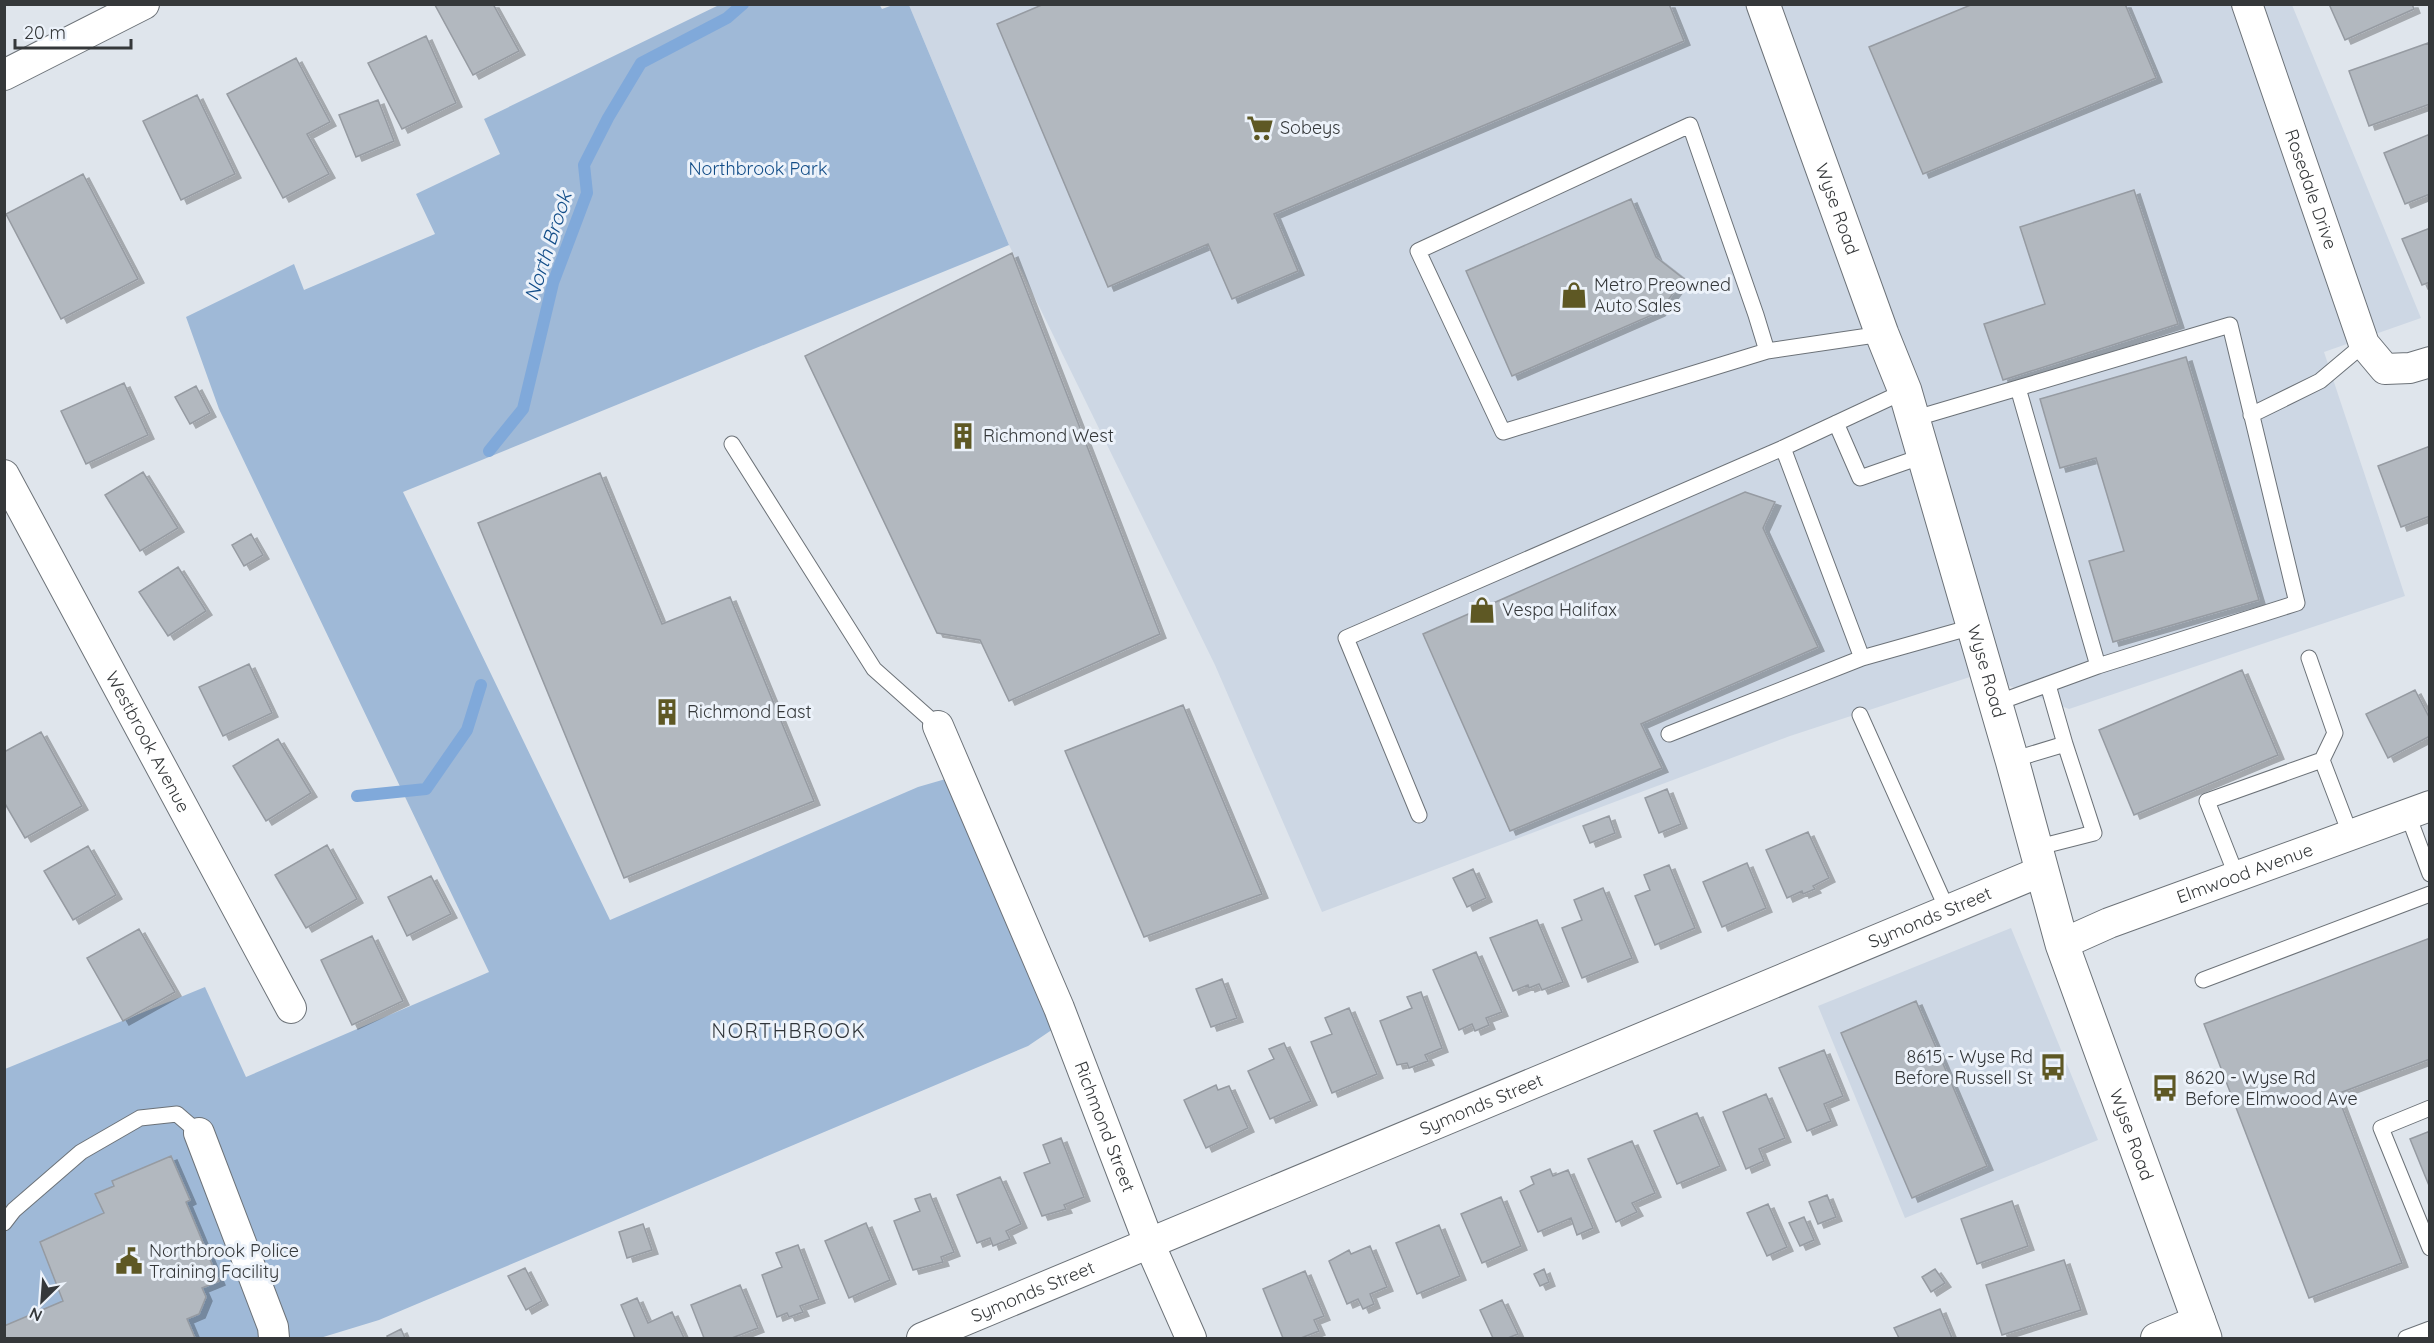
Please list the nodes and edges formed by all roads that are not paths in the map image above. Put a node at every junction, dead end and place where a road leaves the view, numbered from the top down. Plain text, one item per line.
1 (144, 4) edge
2 (1763, 4) edge
3 (2247, 4) edge
4 (4, 75) edge
5 (1882, 334) junction
6 (2364, 344) junction
7 (1767, 351) junction
8 (2430, 362) edge
9 (2018, 388) junction
10 (1909, 405) junction
11 (2251, 415) junction
12 (1836, 423) junction
13 (732, 444) dead end
14 (1783, 448) junction
15 (1923, 456) junction
16 (4, 475) edge
17 (1972, 627) junction
18 (1862, 658) junction
19 (2309, 658) dead end
20 (2098, 666) junction
21 (2048, 685) junction
22 (1994, 704) junction
23 (1860, 715) dead end
24 (938, 726) joint
25 (1669, 734) dead end
26 (2065, 744) junction
27 (2012, 760) junction
28 (2322, 760) junction
29 (2419, 811) edge
30 (1419, 815) dead end
31 (2351, 836) junction
32 (2038, 859) junction
33 (2430, 874) edge
34 (2237, 878) junction
35 (2430, 894) edge
36 (1947, 909) junction
37 (2062, 944) junction
38 (2203, 980) dead end
39 (291, 1008) dead end
40 (2430, 1108) edge
41 (199, 1133) joint
42 (4, 1223) edge
43 (1149, 1243) junction
44 (2430, 1248) edge
45 (2202, 1329) edge
46 (2430, 1329) edge
47 (274, 1338) edge
48 (922, 1338) edge
49 (1191, 1338) edge
50 (2156, 1338) edge
51 (2406, 1338) edge

1 - 4 street
2 - 5 main road, Wyse Road
3 - 6 street, Rosedale Drive
5 - 7 lane
5 - 10 main road, Wyse Road
6 - 8 street, Rosedale Drive
6 - 11 lane
7 - 7 lane
9 - 10 lane
9 - 11 lane
9 - 20 lane
10 - 12 lane
10 - 15 main road, Wyse Road
11 - 20 lane
12 - 14 lane
12 - 15 lane
13 - 24 lane
14 - 18 lane
14 - 30 lane
15 - 17 main road, Wyse Road
16 - 39 street, Westbrook Avenue
17 - 18 lane
17 - 22 main road, Wyse Road
18 - 25 lane
19 - 28 lane
20 - 21 lane
21 - 22 lane
21 - 26 lane
22 - 27 main road, Wyse Road
23 - 36 lane
24 - 43 street, Richmond Street
26 - 27 lane
26 - 32 lane
27 - 32 main road, Wyse Road
28 - 31 lane
28 - 34 lane
29 - 31 street, Elmwood Avenue
29 - 33 lane
31 - 34 street, Elmwood Avenue
32 - 36 street, Symonds Street
32 - 37 main road, Wyse Road
34 - 37 street, Elmwood Avenue
35 - 38 lane
36 - 43 street, Symonds Street
37 - 45 main road, Wyse Road
40 - 44 lane
41 - 42 lane
41 - 47 street
43 - 48 street, Symonds Street
43 - 49 street, Richmond Street
45 - 50 street
46 - 51 lane

